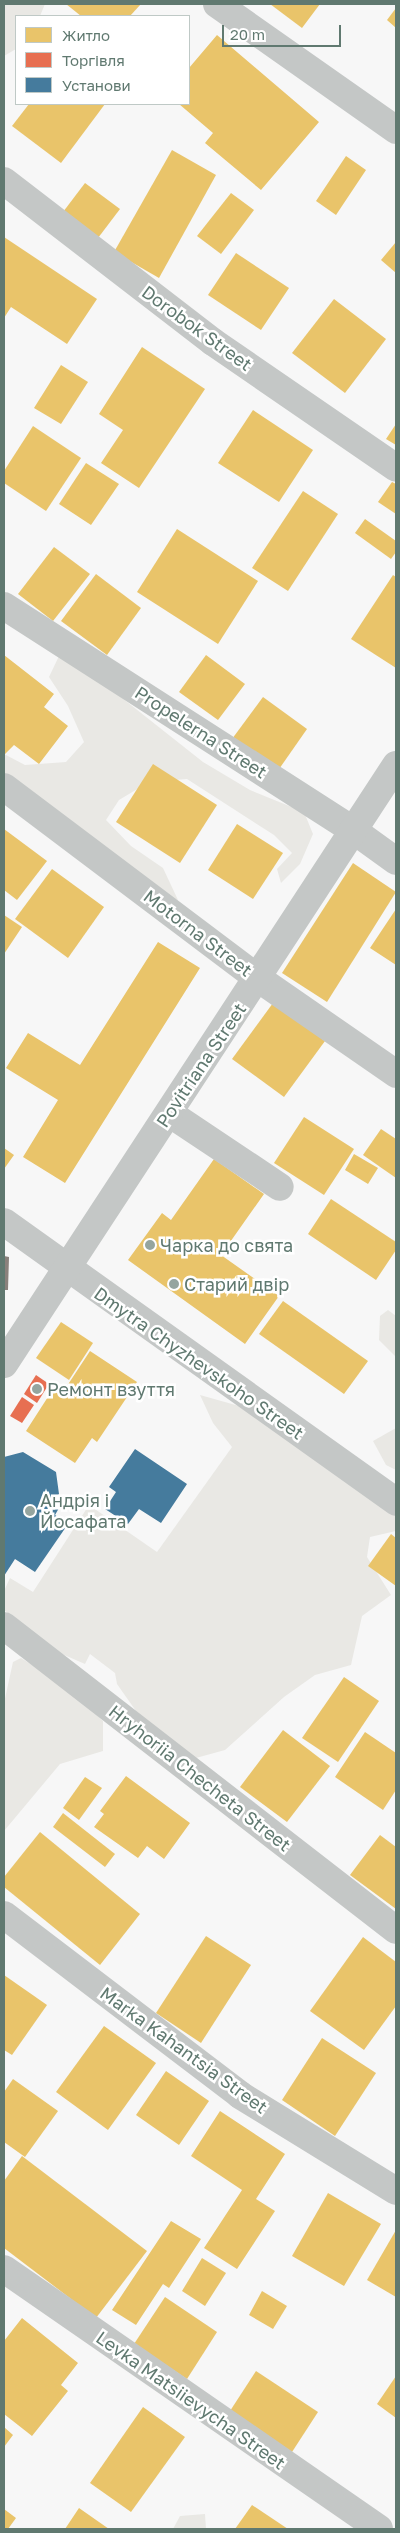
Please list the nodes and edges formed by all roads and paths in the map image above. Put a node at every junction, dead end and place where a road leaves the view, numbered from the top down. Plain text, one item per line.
1 (217, 4) edge
2 (396, 130) edge
3 (4, 181) edge
4 (396, 468) edge
5 (4, 606) edge
6 (396, 764) edge
7 (4, 787) edge
8 (353, 830) junction
9 (396, 861) edge
10 (259, 979) junction
11 (396, 1074) edge
12 (169, 1113) junction
13 (280, 1187) dead end
14 (4, 1222) edge
15 (66, 1269) junction
16 (4, 1364) edge
17 (396, 1502) edge
18 (4, 1626) edge
19 (4, 1915) edge
20 (396, 1930) edge
21 (396, 2191) edge
22 (4, 2269) edge
23 (379, 2529) edge

1 - 2 street
3 - 4 street, Dorobok Street
5 - 8 street, Propelerna Street
6 - 8 street, Povitriana Street
7 - 10 street, Motorna Street
8 - 9 street, Propelerna Street
8 - 10 street, Povitriana Street
10 - 11 street, Motorna Street
10 - 12 street, Povitriana Street
12 - 13 street
12 - 15 street, Povitriana Street
14 - 15 street, Dmytra Chyzhevskoho Street
15 - 16 street, Povitriana Street
15 - 17 street, Dmytra Chyzhevskoho Street
18 - 20 street, Hryhoriia Checheta Street
19 - 21 street, Marka Kahantsia Street
22 - 23 street, Levka Matsiievycha Street

